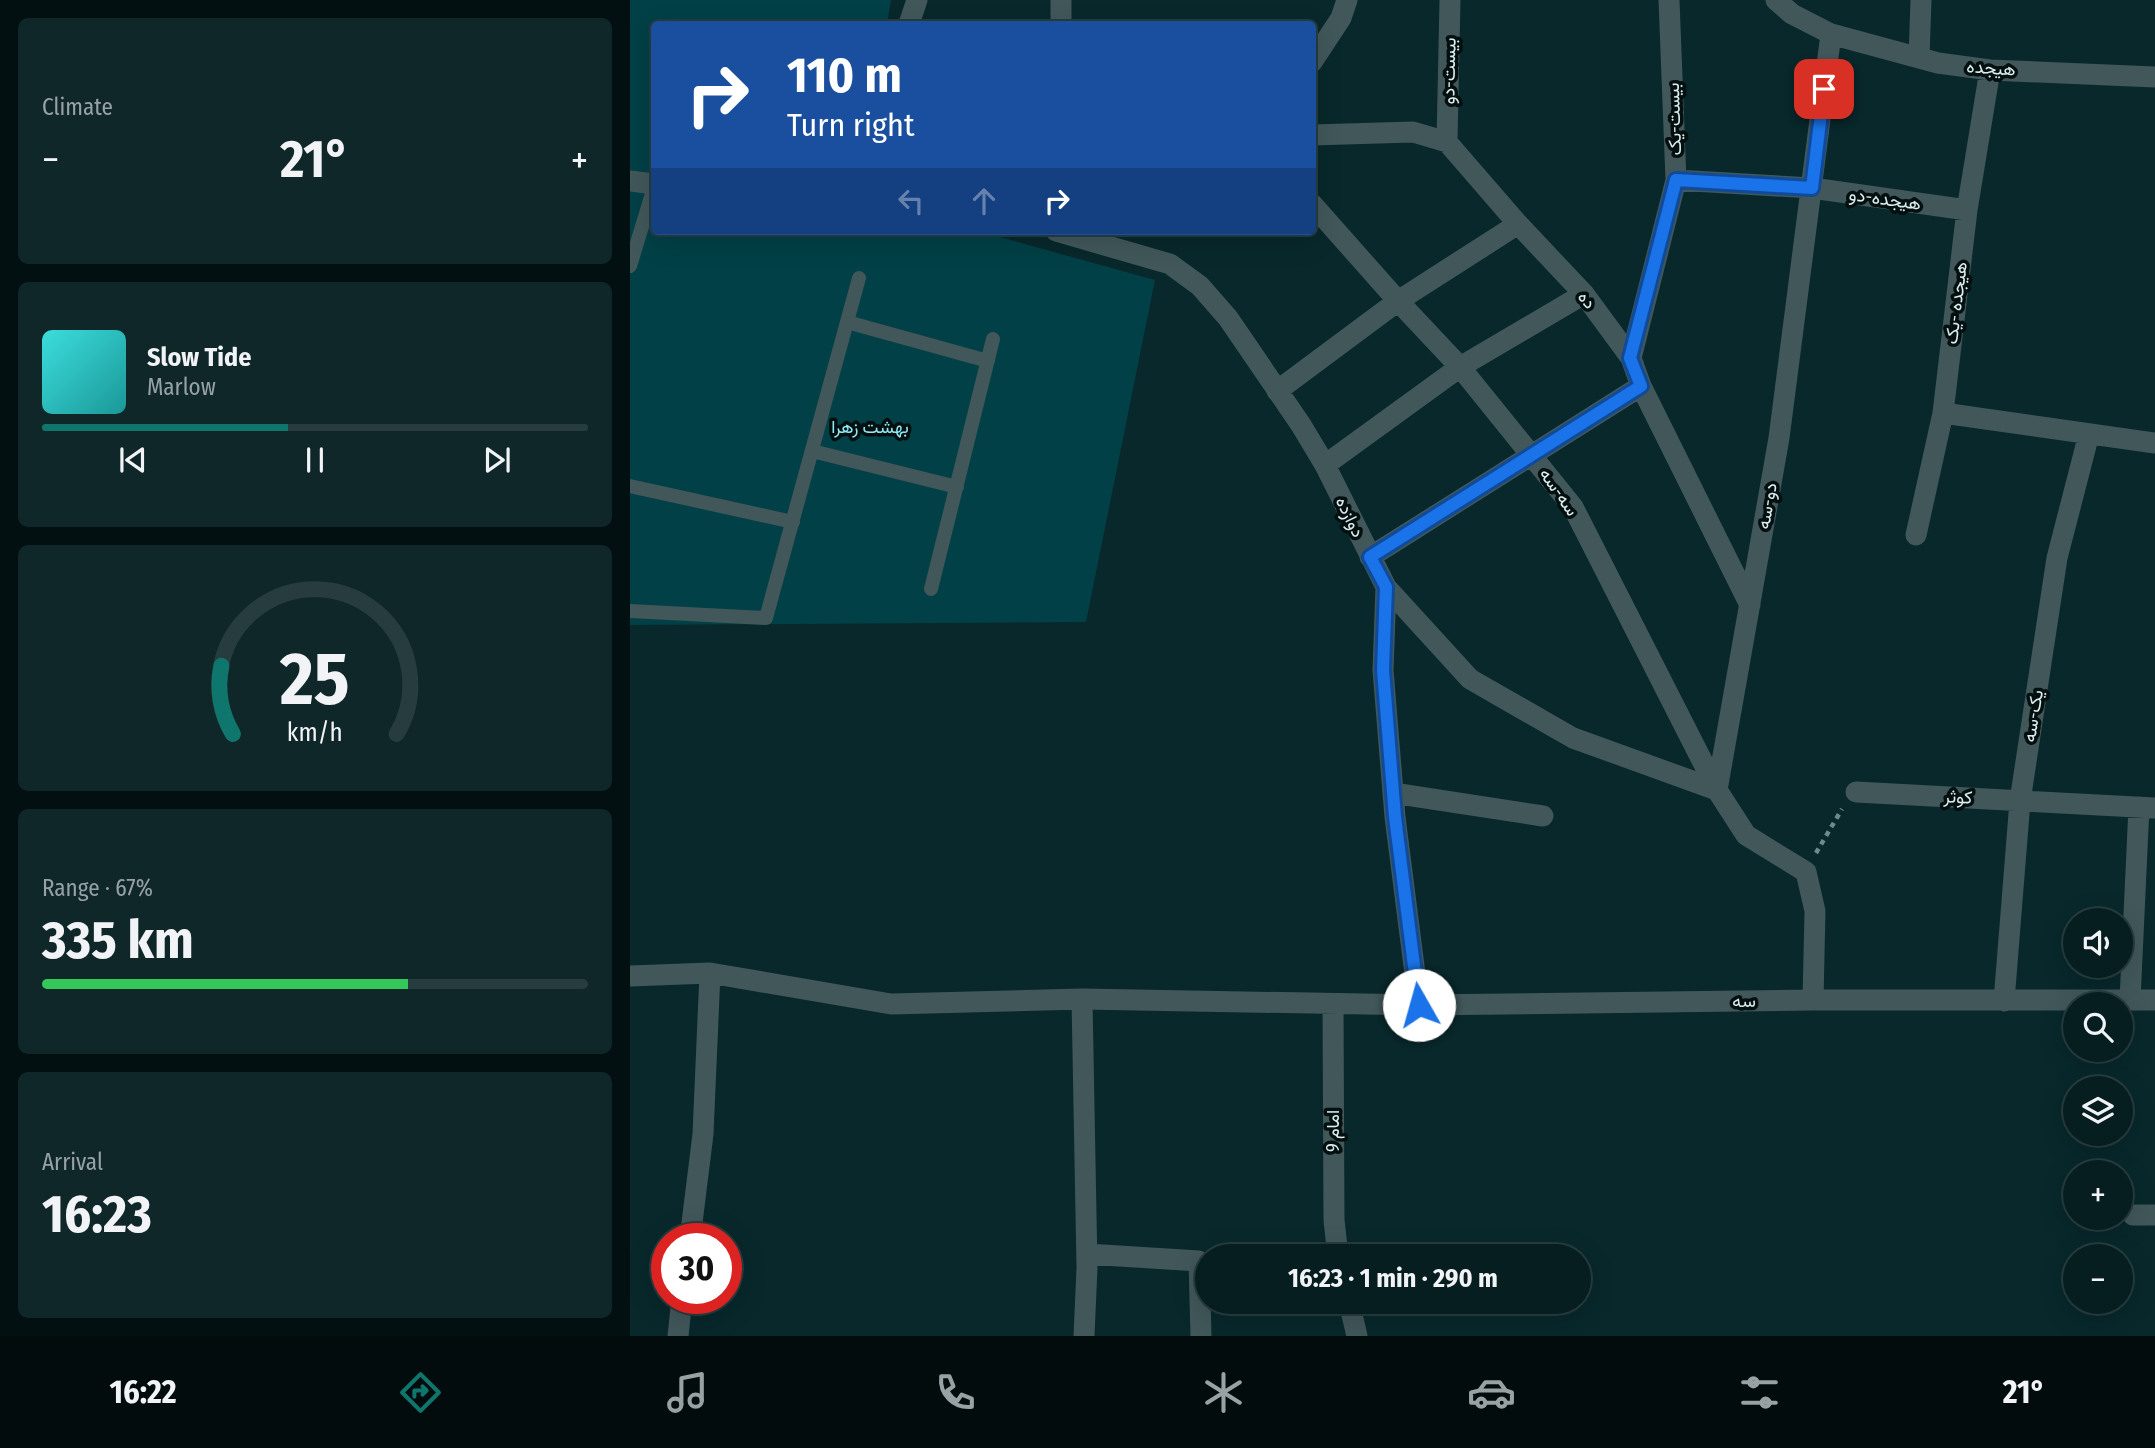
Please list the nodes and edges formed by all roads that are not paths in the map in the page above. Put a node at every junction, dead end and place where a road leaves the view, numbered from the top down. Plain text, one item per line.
1 (917, 0) edge
2 (1061, 0) edge
3 (1347, 0) edge
4 (1450, 0) edge
5 (1670, 0) edge
6 (1776, 0) edge
7 (1921, 0) edge
8 (910, 21) edge
9 (1061, 21) edge
10 (1831, 34) junction
11 (1316, 56) edge
12 (1919, 58) junction
13 (1990, 70) junction
14 (2155, 78) edge
15 (1316, 135) edge
16 (1447, 142) junction
17 (1676, 180) junction
18 (630, 181) edge
19 (651, 184) edge
20 (1812, 188) junction
21 (651, 195) edge
22 (1316, 209) edge
23 (1967, 210) junction
24 (1518, 224) junction
25 (1070, 235) edge
26 (630, 267) edge
27 (859, 278) dead end
28 (1584, 293) junction
29 (1398, 301) junction
30 (847, 322) junction
31 (993, 339) dead end
32 (1630, 358) junction
33 (988, 361) junction
34 (1460, 367) junction
35 (1641, 386) junction
36 (1278, 391) junction
37 (1943, 413) junction
38 (2088, 434) junction
39 (2155, 443) edge
40 (812, 451) junction
41 (1532, 454) junction
42 (1325, 465) junction
43 (630, 486) edge
44 (957, 487) junction
45 (793, 522) junction
46 (1916, 535) dead end
47 (1370, 557) junction
48 (1386, 587) junction
49 (931, 589) dead end
50 (1750, 605) junction
51 (630, 611) edge
52 (1717, 790) junction
53 (1856, 792) road end
54 (1393, 793) junction
55 (2020, 800) junction
56 (2147, 807) edge
57 (1543, 816) dead end
58 (710, 973) junction
59 (630, 976) edge
60 (2131, 992) edge
61 (1082, 999) junction
62 (1813, 1000) junction
63 (2133, 1000) edge
64 (2155, 1000) edge
65 (2004, 1001) junction
66 (2063, 1001) edge
67 (1333, 1005) junction
68 (1419, 1005) junction
69 (2133, 1214) dead end
70 (2155, 1215) edge
71 (692, 1223) edge
72 (1337, 1244) edge
73 (1087, 1254) junction
74 (680, 1314) edge
75 (1352, 1314) edge
76 (678, 1336) edge
77 (1084, 1336) edge
78 (1201, 1336) edge
79 (1357, 1336) edge

1 - 8 street
2 - 9 street
3 - 11 street
4 - 16 street, بیست-دو
5 - 17 street, بیست-یک
6 - 10 street
7 - 12 street
10 - 12 street, هیجده
10 - 20 street, دو-سه
12 - 13 street, هیجده
13 - 14 street, هیجده
13 - 23 street, هیجده -یک
15 - 16 street
16 - 24 street, ده
17 - 20 street, هیجده-دو
17 - 32 street, بیست-یک
18 - 19 street
20 - 23 street, هیجده-دو
20 - 50 street, دو-سه
21 - 26 lane
22 - 29 street, سه-سه
23 - 37 street, هیجده -یک
24 - 28 street, ده
24 - 29 street
25 - 36 street, دوازده
27 - 30 lane
28 - 32 street, ده
28 - 34 street
29 - 34 street, سه-سه
29 - 36 street
30 - 33 lane
30 - 40 lane
31 - 33 lane
32 - 35 street, ده
33 - 44 lane
34 - 41 street, سه-سه
34 - 42 street
35 - 41 street
35 - 50 street, ده
36 - 42 street, دوازده
37 - 38 street
37 - 46 street, هیجده -یک
38 - 39 street
38 - 55 street, یک-سه
40 - 44 lane
40 - 45 lane
41 - 47 street
41 - 52 street, سه-سه
42 - 47 street, دوازده
43 - 45 lane
44 - 49 lane
45 - 51 lane
47 - 48 street, دوازده
48 - 52 street, دوازده
48 - 54 street
50 - 52 street, دو-سه
52 - 62 street
53 - 55 street, کوثر
54 - 57 street
54 - 68 street
55 - 56 street, کوثر
55 - 65 street, یک-سه
56 - 60 street
58 - 59 street, سه
58 - 61 street, سه
58 - 71 street
61 - 67 street, سه
61 - 73 street
62 - 65 street, سه
62 - 68 street, سه
63 - 64 street, سه
65 - 66 street, سه
67 - 68 street, سه
67 - 72 street, امام 9
69 - 70 street
73 - 77 street
73 - 78 street
74 - 76 street
75 - 79 street

